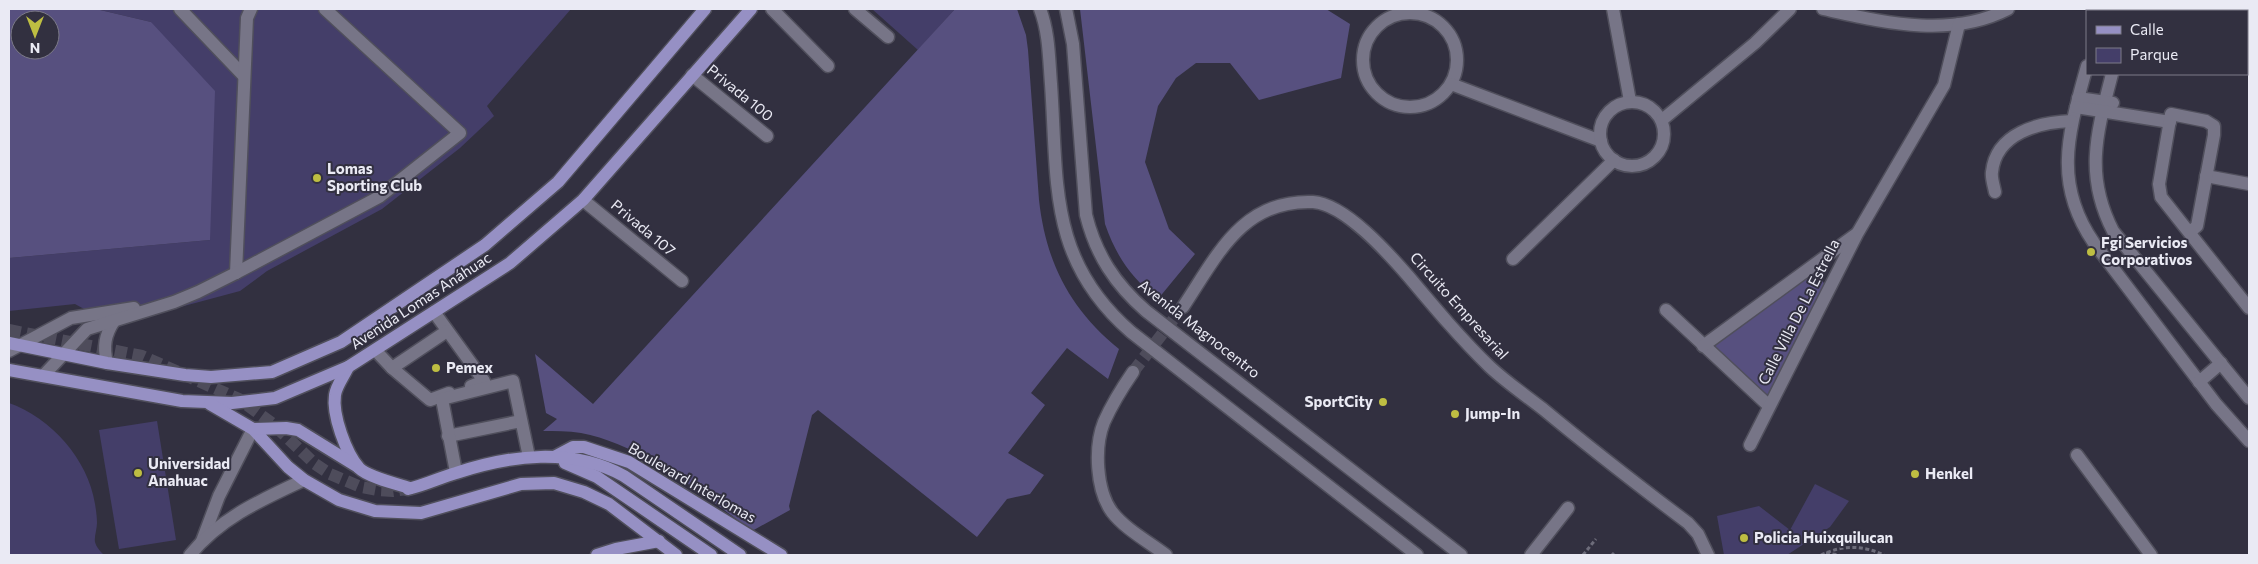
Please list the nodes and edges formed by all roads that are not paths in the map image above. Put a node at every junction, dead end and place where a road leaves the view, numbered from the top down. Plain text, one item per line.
1 (180, 9) edge
2 (251, 9) edge
3 (325, 9) edge
4 (705, 9) edge
5 (751, 9) edge
6 (772, 9) edge
7 (855, 9) edge
8 (1040, 9) edge
9 (1066, 9) edge
10 (1613, 9) edge
11 (1790, 9) edge
12 (1823, 9) edge
13 (2008, 9) edge
14 (1959, 24) junction
15 (888, 37) dead end
16 (828, 66) dead end
17 (2086, 70) edge
18 (692, 75) junction
19 (2112, 75) edge
20 (244, 76) junction
21 (1452, 84) junction
22 (1630, 101) junction
23 (2077, 102) junction
24 (2104, 107) junction
25 (2170, 118) junction
26 (1662, 120) junction
27 (2072, 121) junction
28 (767, 136) dead end
29 (1601, 141) junction
30 (1614, 160) junction
31 (2206, 176) junction
32 (2249, 184) edge
33 (1995, 192) dead end
34 (583, 200) junction
35 (2190, 232) junction
36 (1857, 234) junction
37 (1513, 259) dead end
38 (236, 273) junction
39 (682, 281) dead end
40 (174, 302) junction
41 (1183, 307) tunnel mouth
42 (2249, 308) edge
43 (1666, 310) dead end
44 (434, 312) junction
45 (70, 318) junction
46 (114, 321) junction
47 (87, 329) junction
48 (447, 331) junction
49 (12, 346) edge
50 (1703, 346) junction
51 (376, 351) junction
52 (64, 352) junction
53 (107, 363) junction
54 (2221, 363) junction
55 (348, 367) junction
56 (392, 368) junction
57 (9, 370) edge
58 (1133, 372) tunnel mouth
59 (43, 376) junction
60 (2199, 382) junction
61 (2249, 398) edge
62 (210, 404) junction
63 (1769, 406) junction
64 (521, 421) junction
65 (253, 429) junction
66 (448, 436) junction
67 (2248, 437) edge
68 (1750, 445) dead end
69 (2077, 455) dead end
70 (529, 457) junction
71 (554, 457) junction
72 (360, 468) junction
73 (456, 472) junction
74 (304, 480) junction
75 (1568, 508) dead end
76 (202, 541) junction
77 (659, 541) junction
78 (190, 555) edge
79 (597, 555) edge
80 (676, 555) edge
81 (711, 555) edge
82 (740, 555) edge
83 (781, 555) edge
84 (1166, 555) edge
85 (1417, 555) edge
86 (1461, 555) edge
87 (1531, 555) edge
88 (1708, 555) edge
89 (2151, 555) edge

1 - 20 street
2 - 20 street
3 - 38 street
4 - 53 main road, Avenida Lomas Anáhuac
5 - 18 main road, Avenida Lomas Anáhuac
6 - 16 street
7 - 15 street
8 - 85 street
9 - 86 street, Avenida Magnocentro
10 - 22 street
11 - 26 street
12 - 14 street
13 - 14 street
14 - 36 street, Calle Villa De La Estrella
17 - 23 street
18 - 28 street, Privada 100
18 - 34 main road, Avenida Lomas Anáhuac
19 - 24 street
20 - 38 street
21 - 21 street
21 - 29 street
22 - 26 street
22 - 29 street
23 - 24 street
23 - 27 street
24 - 25 street
24 - 54 street
25 - 31 street
25 - 35 street
26 - 30 street
27 - 33 street
27 - 60 street
29 - 30 street
30 - 37 street
31 - 32 street
31 - 35 street
34 - 39 street, Privada 107
34 - 44 main road, Avenida Lomas Anáhuac
35 - 42 street
36 - 50 street, Calle Villa De La Estrella
36 - 63 street, Calle Villa De La Estrella
38 - 40 street
40 - 45 street
40 - 46 street
41 - 88 street, Circuito Empresarial
43 - 50 street, Calle Villa De La Estrella
44 - 48 street
44 - 51 main road, Avenida Lomas Anáhuac
45 - 47 street
45 - 49 street
46 - 47 street
46 - 53 street
47 - 52 street
48 - 56 street
48 - 56 street
49 - 52 main road, Avenida Lomas Anáhuac
50 - 63 street, Calle Villa De La Estrella
51 - 55 main road, Avenida Lomas Anáhuac
51 - 56 street
52 - 53 main road, Avenida Lomas Anáhuac
52 - 59 street
54 - 60 street
54 - 61 street
55 - 62 main road, Avenida Lomas Anáhuac
55 - 72 main road
57 - 59 main road, Avenida Lomas Anáhuac
58 - 84 street
59 - 62 main road, Avenida Lomas Anáhuac
60 - 67 street
62 - 65 main road
63 - 68 street
64 - 66 street
64 - 66 street
64 - 70 street
65 - 72 main road
65 - 74 main road
65 - 76 street
66 - 73 street
69 - 89 street
70 - 71 main road, Boulevard Interlomas
70 - 73 main road, Boulevard Interlomas
71 - 81 main road, Boulevard Interlomas
71 - 82 main road, Boulevard Interlomas
71 - 83 main road, Boulevard Interlomas
72 - 73 main road, Boulevard Interlomas
74 - 76 street
74 - 77 main road
75 - 87 street
76 - 78 street
77 - 79 main road
77 - 80 main road

